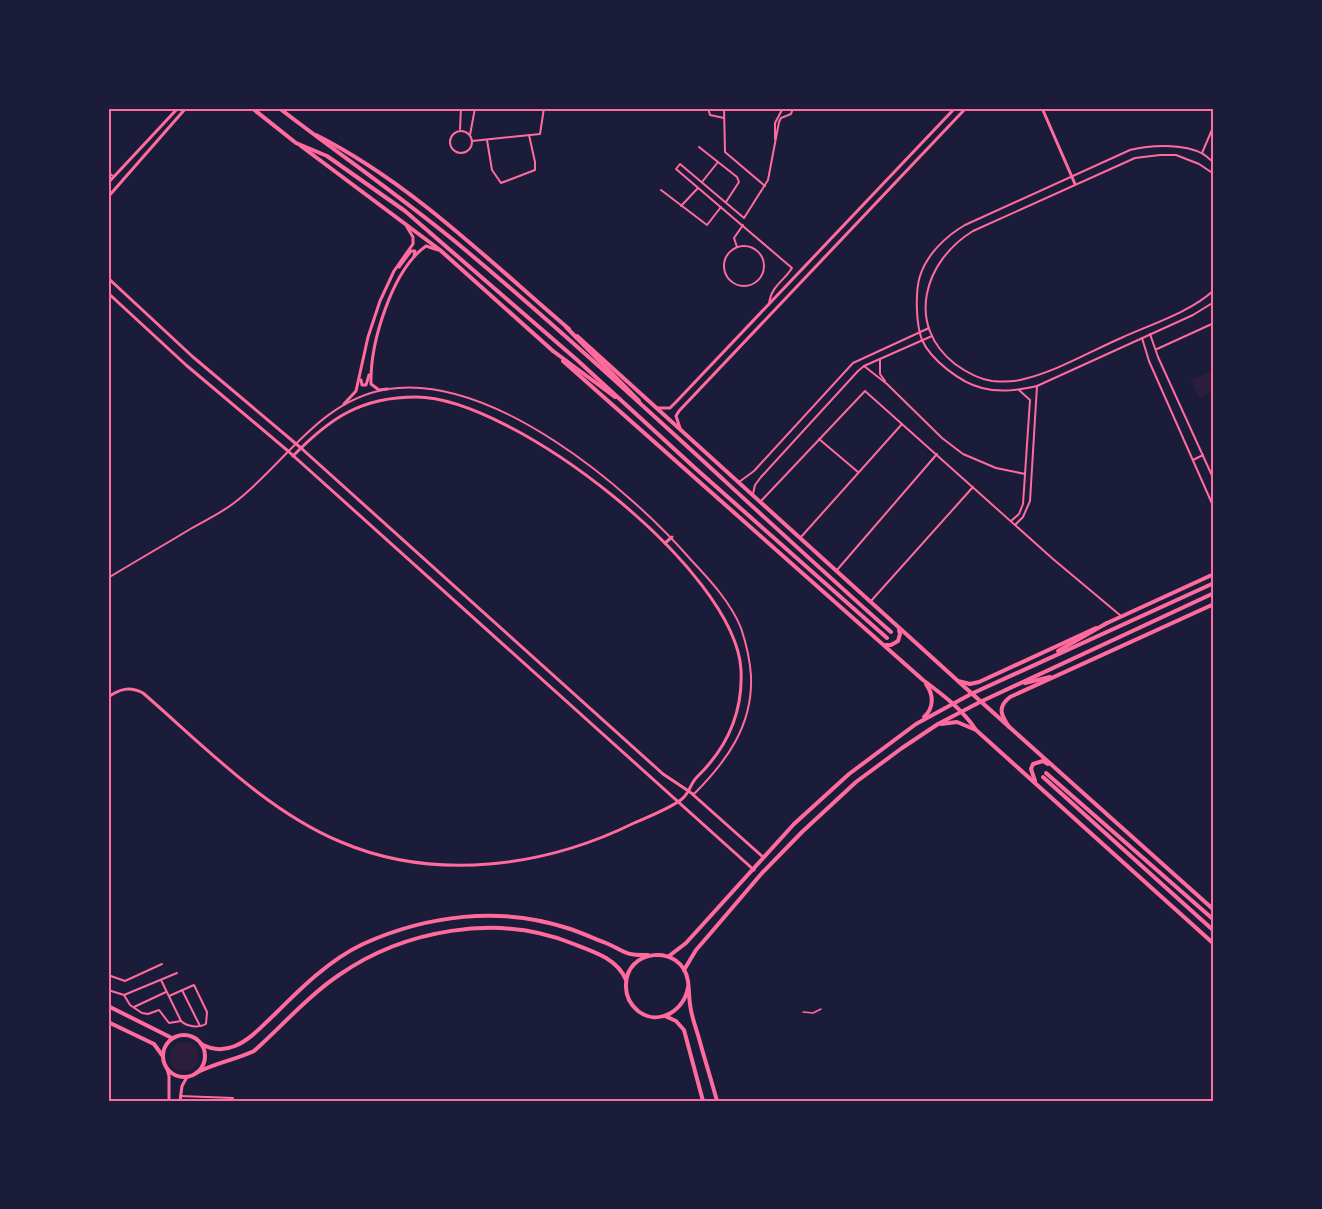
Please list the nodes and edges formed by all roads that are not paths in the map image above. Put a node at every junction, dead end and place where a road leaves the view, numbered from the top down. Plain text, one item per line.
1 (178, 108) edge
2 (186, 108) edge
3 (252, 108) edge
4 (279, 108) edge
5 (461, 108) edge
6 (475, 108) edge
7 (544, 108) edge
8 (708, 108) edge
9 (723, 108) edge
10 (783, 108) edge
11 (793, 108) edge
12 (955, 108) edge
13 (966, 108) edge
14 (1043, 108) edge
15 (725, 119) junction
16 (1214, 125) edge
17 (308, 130) junction
18 (460, 130) junction
19 (470, 135) junction
20 (529, 135) junction
21 (487, 140) junction
22 (472, 141) junction
23 (296, 142) junction
24 (699, 147) dead end
25 (775, 148) junction
26 (1202, 153) junction
27 (718, 162) junction
28 (1214, 163) edge
29 (108, 172) edge
30 (1214, 174) edge
31 (1072, 176) junction
32 (114, 177) junction
33 (702, 182) junction
34 (108, 183) edge
35 (1076, 184) junction
36 (765, 186) junction
37 (698, 188) junction
38 (661, 190) dead end
39 (108, 197) edge
40 (726, 202) junction
41 (681, 206) junction
42 (722, 207) junction
43 (404, 223) junction
44 (742, 225) junction
45 (737, 247) junction
46 (440, 250) junction
47 (411, 262) junction
48 (394, 271) junction
49 (108, 278) edge
50 (1214, 290) edge
51 (108, 293) edge
52 (1214, 302) edge
53 (769, 306) junction
54 (1214, 323) edge
55 (566, 327) junction
56 (929, 328) junction
57 (920, 332) junction
58 (1150, 334) junction
59 (932, 336) junction
60 (1142, 338) junction
61 (922, 339) junction
62 (901, 340) junction
63 (904, 347) junction
64 (1157, 349) junction
65 (553, 351) junction
66 (1157, 353) junction
67 (193, 357) junction
68 (1148, 357) junction
69 (881, 358) junction
70 (371, 359) junction
71 (186, 364) junction
72 (361, 366) junction
73 (864, 366) junction
74 (887, 384) junction
75 (1037, 386) junction
76 (387, 389) junction
77 (1019, 390) junction
78 (820, 398) junction
79 (676, 402) junction
80 (344, 404) junction
81 (827, 404) junction
82 (652, 405) junction
83 (813, 406) junction
84 (682, 407) junction
85 (820, 411) junction
86 (644, 420) junction
87 (658, 421) junction
88 (902, 424) junction
89 (684, 433) junction
90 (819, 439) junction
91 (295, 444) junction
92 (301, 448) junction
93 (288, 451) junction
94 (772, 452) junction
95 (937, 454) junction
96 (1203, 455) junction
97 (293, 456) junction
98 (778, 457) junction
99 (1193, 460) junction
100 (754, 471) junction
101 (858, 472) junction
102 (1025, 474) junction
103 (761, 477) junction
104 (1214, 480) edge
105 (739, 482) junction
106 (973, 487) junction
107 (753, 494) junction
108 (761, 501) junction
109 (1214, 508) edge
110 (1011, 521) junction
111 (1015, 525) junction
112 (672, 537) junction
113 (801, 537) junction
114 (665, 543) junction
115 (837, 570) junction
116 (1214, 574) edge
117 (108, 578) edge
118 (1214, 583) edge
119 (1214, 593) edge
120 (871, 601) junction
121 (1214, 604) edge
122 (1121, 616) junction
123 (895, 624) junction
124 (1107, 624) junction
125 (891, 632) dead end
126 (887, 638) dead end
127 (878, 639) junction
128 (1041, 662) junction
129 (540, 664) junction
130 (533, 672) junction
131 (1059, 675) junction
132 (923, 680) junction
133 (958, 681) junction
134 (1018, 684) junction
135 (971, 694) junction
136 (108, 697) edge
137 (980, 702) junction
138 (953, 703) junction
139 (963, 712) junction
140 (916, 724) junction
141 (938, 724) junction
142 (976, 730) junction
143 (1013, 732) junction
144 (895, 740) junction
145 (902, 748) junction
146 (1056, 768) junction
147 (1046, 773) dead end
148 (1043, 777) dead end
149 (1037, 784) junction
150 (690, 792) junction
151 (678, 802) junction
152 (763, 857) junction
153 (754, 870) junction
154 (1214, 910) edge
155 (1214, 920) edge
156 (1214, 931) edge
157 (1214, 944) edge
158 (648, 956) junction
159 (669, 956) junction
160 (162, 964) dead end
161 (684, 970) junction
162 (177, 973) dead end
163 (108, 976) edge
164 (161, 980) junction
165 (626, 980) junction
166 (688, 987) junction
167 (108, 990) edge
168 (182, 990) junction
169 (167, 992) junction
170 (124, 995) junction
171 (169, 996) junction
172 (108, 1006) edge
173 (134, 1007) junction
174 (821, 1009) dead end
175 (803, 1012) dead end
176 (665, 1016) junction
177 (181, 1021) junction
178 (108, 1022) edge
179 (200, 1026) junction
180 (172, 1038) junction
181 (201, 1044) junction
182 (162, 1055) junction
183 (167, 1069) junction
184 (196, 1073) junction
185 (187, 1077) junction
186 (233, 1098) dead end
187 (180, 1099) edge
188 (169, 1101) edge
189 (703, 1101) edge
190 (717, 1101) edge

1 - 32 street
2 - 39 street
3 - 23 main road
4 - 17 main road
5 - 18 street
6 - 19 street
7 - 20 street
8 - 15 street
9 - 15 street
10 - 25 street
11 - 25 street
12 - 53 street
13 - 84 street
14 - 31 street
15 - 36 street
16 - 26 street
17 - 55 main road
17 - 87 main road
18 - 19 street
18 - 22 street
19 - 22 street
20 - 21 street
20 - 21 street
21 - 22 street
23 - 43 main road
23 - 86 main road
24 - 27 street
25 - 36 street
26 - 28 street
26 - 31 street
27 - 33 street
27 - 40 street
29 - 32 street
30 - 35 street
31 - 35 street
31 - 57 street
32 - 34 street
33 - 37 street
33 - 40 street
35 - 56 street
36 - 40 street
37 - 41 street
37 - 42 street
38 - 41 street
41 - 42 street
42 - 44 street
43 - 46 main road
43 - 48 street
44 - 45 street
44 - 53 street
45 - 45 street
46 - 47 street
46 - 65 main road
47 - 48 street
47 - 70 street
48 - 72 street
49 - 67 street
50 - 59 street
51 - 71 street
52 - 58 street
53 - 79 street
54 - 64 street
55 - 82 main road
55 - 87 main road
56 - 57 street
56 - 59 street
57 - 61 street
57 - 62 street
58 - 60 street
58 - 64 street
59 - 61 street
60 - 68 street
60 - 75 street
61 - 63 street
61 - 77 street
62 - 63 street
62 - 78 street
63 - 69 street
64 - 66 street
65 - 86 main road
65 - 127 main road
66 - 68 street
66 - 96 street
67 - 71 street
67 - 91 street
68 - 99 street
69 - 73 street
69 - 74 street
70 - 72 street
70 - 76 street
71 - 93 street
72 - 80 street
73 - 74 street
73 - 81 street
74 - 102 street
75 - 77 street
75 - 111 street
76 - 80 street
76 - 112 street
77 - 102 street
78 - 81 street
78 - 83 street
79 - 82 street
79 - 84 street
80 - 91 street
81 - 85 street
82 - 89 main road
83 - 85 street
83 - 94 street
84 - 89 street
85 - 98 street
86 - 126 main road
87 - 125 main road
88 - 90 street
88 - 95 street
88 - 101 street
89 - 105 main road
90 - 101 street
90 - 108 street
91 - 92 street
91 - 93 street
92 - 97 street
92 - 114 street
92 - 129 street
93 - 97 street
93 - 117 street
94 - 98 street
94 - 100 street
95 - 106 street
95 - 115 street
96 - 99 street
96 - 104 street
97 - 130 street
98 - 103 street
99 - 109 street
100 - 103 street
100 - 105 street
101 - 113 street
102 - 110 street
103 - 107 street
105 - 107 main road
106 - 110 street
106 - 120 street
107 - 108 main road
108 - 113 main road
110 - 111 street
111 - 122 street
112 - 114 street
112 - 150 street
113 - 115 main road
114 - 150 street
115 - 120 main road
116 - 122 main road
118 - 128 main road
119 - 134 main road
120 - 123 main road
121 - 131 main road
122 - 124 main road
123 - 127 main road
123 - 133 main road
124 - 128 main road
124 - 133 main road
127 - 132 main road
128 - 135 main road
129 - 130 street
129 - 150 street
130 - 151 street
131 - 134 main road
131 - 143 main road
132 - 138 main road
132 - 140 main road
133 - 135 main road
134 - 137 main road
135 - 137 main road
135 - 138 main road
136 - 151 street
137 - 139 main road
137 - 143 main road
138 - 139 main road
138 - 140 main road
139 - 141 main road
139 - 142 main road
140 - 144 main road
141 - 142 main road
141 - 145 main road
142 - 149 main road
143 - 146 main road
144 - 145 main road
144 - 152 main road
145 - 161 main road
146 - 149 main road
146 - 154 main road
147 - 155 main road
148 - 156 main road
149 - 157 main road
150 - 151 street
150 - 152 street
151 - 153 street
152 - 153 main road
153 - 159 main road
158 - 159 main road
158 - 165 main road
158 - 181 main road
159 - 161 main road
160 - 163 street
161 - 166 main road
162 - 164 street
164 - 169 street
164 - 170 street
165 - 176 main road
165 - 184 main road
166 - 176 main road
166 - 190 main road
167 - 170 street
168 - 171 street
168 - 179 street
168 - 179 street
169 - 171 street
169 - 173 street
170 - 173 street
171 - 177 street
172 - 180 main road
173 - 177 street
174 - 175 lane
176 - 189 main road
177 - 179 street
178 - 182 main road
180 - 181 main road
180 - 182 main road
181 - 184 main road
182 - 183 main road
183 - 185 main road
183 - 188 street
184 - 185 main road
185 - 187 street
186 - 187 street

